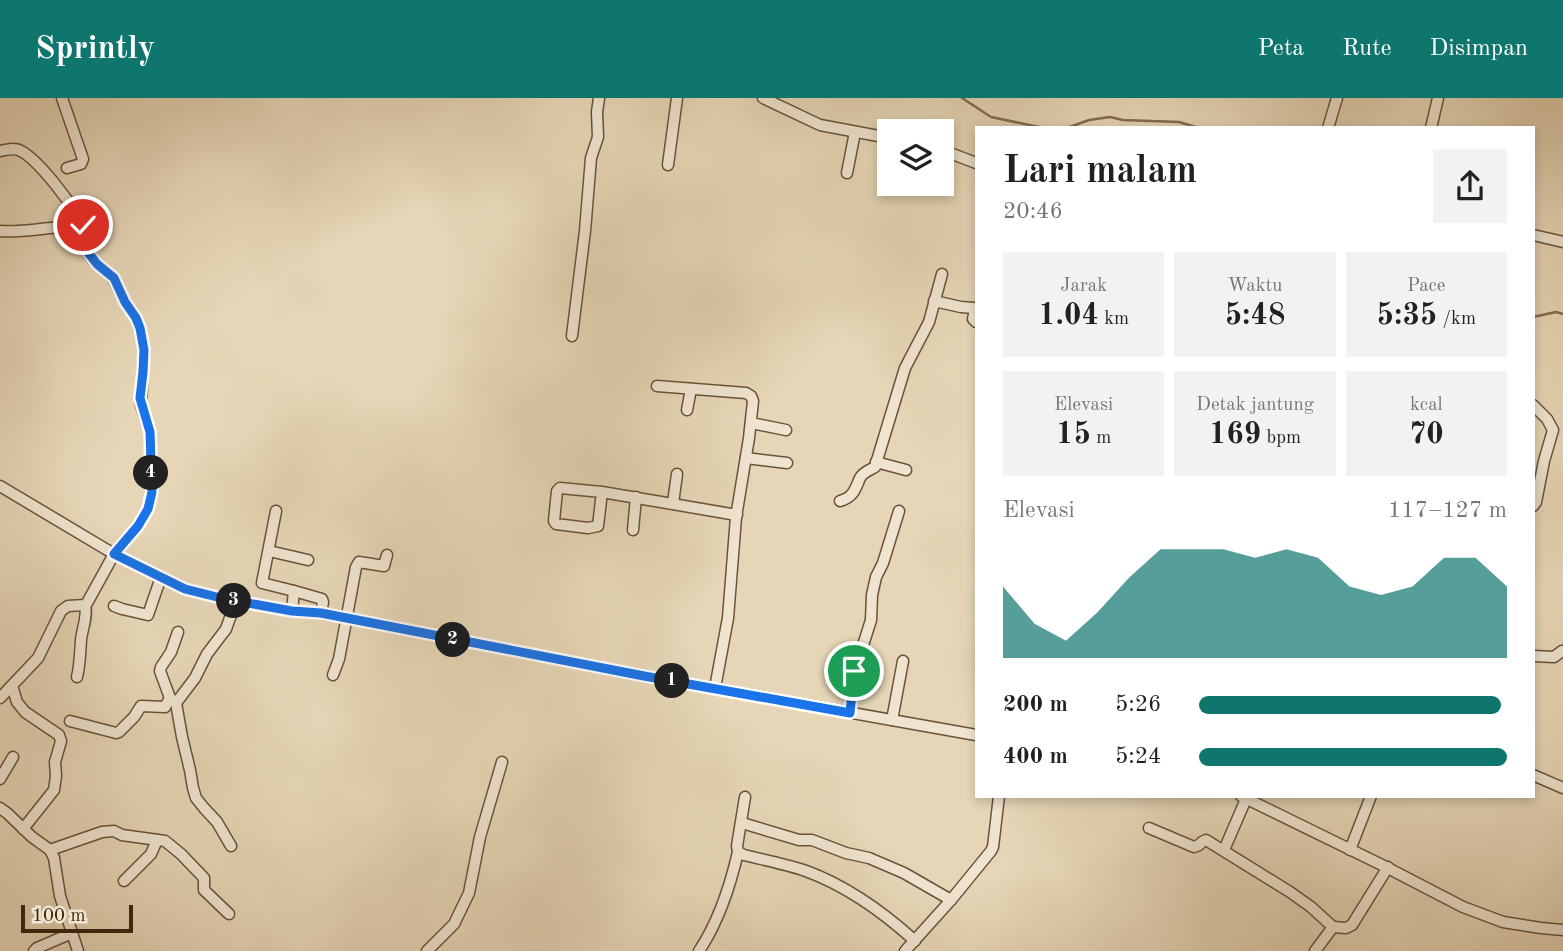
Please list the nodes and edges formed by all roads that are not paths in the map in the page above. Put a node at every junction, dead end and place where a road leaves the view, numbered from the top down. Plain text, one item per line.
1 (62, 98) edge
2 (599, 98) edge
3 (677, 98) edge
4 (763, 98) edge
5 (1337, 98) edge
6 (1438, 98) edge
7 (1329, 126) edge
8 (1431, 126) edge
9 (855, 132) junction
10 (877, 136) edge
11 (0, 151) edge
12 (954, 155) edge
13 (975, 163) edge
14 (668, 165) dead end
15 (67, 168) dead end
16 (846, 173) dead end
17 (0, 231) edge
18 (1535, 235) edge
19 (80, 242) junction
20 (1563, 242) edge
21 (942, 274) dead end
22 (934, 301) junction
23 (975, 310) edge
24 (572, 336) dead end
25 (657, 386) dead end
26 (691, 389) junction
27 (1535, 407) edge
28 (687, 410) dead end
29 (751, 423) junction
30 (786, 430) dead end
31 (1558, 431) edge
32 (746, 458) junction
33 (876, 462) junction
34 (787, 463) dead end
35 (906, 470) dead end
36 (677, 474) dead end
37 (0, 486) edge
38 (602, 492) junction
39 (636, 497) junction
40 (840, 501) dead end
41 (673, 503) junction
42 (1535, 503) edge
43 (276, 511) dead end
44 (900, 511) dead end
45 (737, 514) junction
46 (633, 530) dead end
47 (269, 551) junction
48 (114, 554) junction
49 (387, 555) dead end
50 (308, 560) dead end
51 (161, 577) junction
52 (294, 591) junction
53 (241, 602) junction
54 (85, 605) junction
55 (114, 606) dead end
56 (292, 611) junction
57 (321, 613) junction
58 (346, 618) junction
59 (178, 632) dead end
60 (1562, 650) edge
61 (1535, 656) edge
62 (903, 661) dead end
63 (333, 675) dead end
64 (77, 677) dead end
65 (12, 686) junction
66 (715, 688) junction
67 (0, 698) edge
68 (173, 701) junction
69 (850, 713) junction
70 (892, 720) junction
71 (70, 721) dead end
72 (975, 735) edge
73 (13, 757) dead end
74 (502, 762) dead end
75 (1535, 776) edge
76 (0, 779) edge
77 (1563, 788) edge
78 (745, 797) dead end
79 (999, 798) edge
80 (1243, 798) edge
81 (1245, 798) edge
82 (1370, 798) edge
83 (0, 808) edge
84 (742, 823) junction
85 (1149, 828) dead end
86 (23, 829) junction
87 (157, 840) junction
88 (232, 846) dead end
89 (50, 850) junction
90 (1224, 850) junction
91 (1350, 850) junction
92 (738, 852) junction
93 (1388, 867) junction
94 (124, 881) dead end
95 (951, 900) junction
96 (229, 914) dead end
97 (1333, 927) junction
98 (1563, 930) edge
99 (72, 933) junction
100 (915, 941) junction
101 (34, 951) edge
102 (78, 951) edge
103 (428, 951) edge
104 (699, 951) edge
105 (905, 951) edge
106 (1315, 951) edge

1 - 15 street
2 - 24 street
3 - 14 street
4 - 9 street
5 - 7 street
6 - 8 street
9 - 10 street
9 - 16 street
11 - 19 street
12 - 13 street
17 - 19 street
18 - 20 street
19 - 48 street
21 - 22 street
22 - 23 street
22 - 33 street
25 - 26 street
26 - 28 street
26 - 29 street
27 - 31 street
29 - 30 street
29 - 32 street
31 - 42 street
32 - 34 street
32 - 45 street
33 - 35 street
33 - 40 street
36 - 41 street
37 - 48 street
38 - 38 street
38 - 39 street
39 - 41 street
39 - 46 street
41 - 45 street
43 - 47 street
44 - 69 street
45 - 66 street
47 - 50 street
47 - 52 street
48 - 51 street
48 - 54 street
49 - 58 street
51 - 53 street
51 - 55 street
52 - 56 street
52 - 57 street
53 - 56 street
53 - 68 street
54 - 64 street
54 - 65 street
56 - 57 street
57 - 58 street
58 - 63 street
58 - 66 street
59 - 68 street
60 - 61 street
62 - 70 street
65 - 67 street
65 - 86 street
66 - 69 street
68 - 71 street
68 - 88 street
69 - 70 street
70 - 72 street
73 - 76 street
74 - 103 street
75 - 77 street
78 - 84 street
79 - 95 street
80 - 90 street
81 - 91 street
82 - 91 street
83 - 86 street
84 - 92 street
84 - 95 street
85 - 90 street
86 - 89 street
87 - 89 street
87 - 94 street
87 - 96 street
89 - 99 street
90 - 97 street
91 - 93 street
92 - 100 street
92 - 104 street
93 - 97 street
93 - 98 street
95 - 100 street
97 - 106 street
99 - 101 street
99 - 102 street
100 - 105 street

